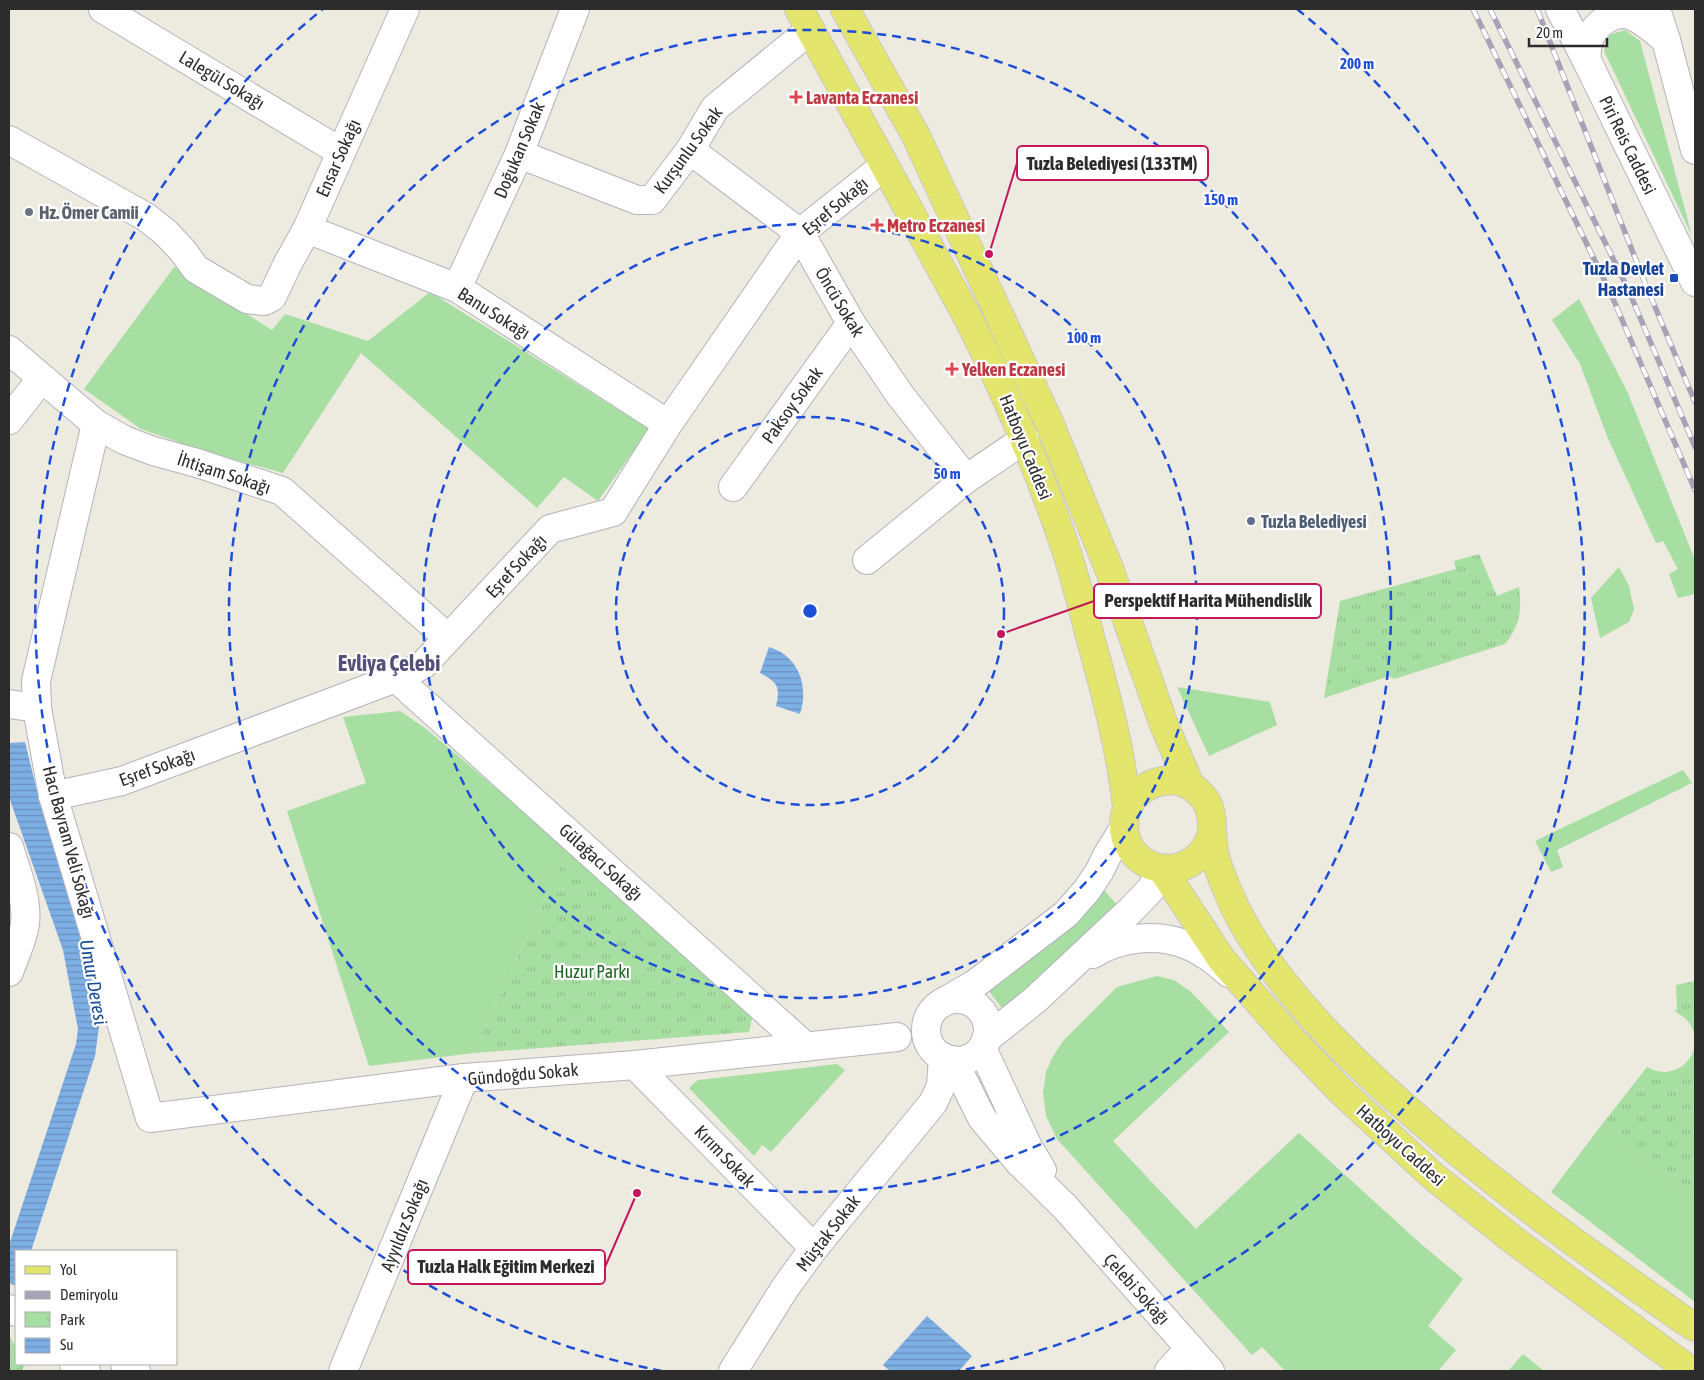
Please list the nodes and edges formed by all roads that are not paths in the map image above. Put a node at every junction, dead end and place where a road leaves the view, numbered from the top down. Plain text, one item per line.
1 (103, 9) edge
2 (405, 9) edge
3 (575, 9) edge
4 (845, 9) edge
5 (1560, 9) edge
6 (1656, 9) edge
7 (1667, 9) edge
8 (804, 19) edge
9 (1666, 40) junction
10 (1586, 59) junction
11 (9, 140) edge
12 (690, 150) junction
13 (1695, 150) edge
14 (341, 152) junction
15 (519, 154) junction
16 (884, 166) junction
17 (307, 229) junction
18 (800, 233) junction
19 (1695, 282) edge
20 (457, 288) junction
21 (851, 323) junction
22 (9, 350) edge
23 (42, 378) junction
24 (9, 420) edge
25 (96, 424) junction
26 (668, 424) junction
27 (1025, 439) junction
28 (966, 479) junction
29 (733, 487) dead end
30 (867, 560) dead end
31 (448, 638) junction
32 (396, 678) junction
33 (21, 706) edge
34 (1190, 785) junction
35 (53, 796) junction
36 (1126, 818) junction
37 (1212, 835) junction
38 (9, 847) edge
39 (1162, 869) junction
40 (15, 881) edge
41 (1071, 968) junction
42 (9, 972) edge
43 (1244, 986) junction
44 (938, 1006) junction
45 (897, 1037) junction
46 (984, 1044) junction
47 (806, 1046) junction
48 (942, 1054) junction
49 (635, 1065) junction
50 (464, 1078) junction
51 (150, 1118) joint
52 (1065, 1207) junction
53 (814, 1248) junction
54 (1695, 1327) edge
55 (1190, 1348) junction
56 (343, 1371) edge
57 (733, 1371) edge
58 (1169, 1371) edge
59 (1210, 1371) edge
60 (1689, 1371) edge

1 - 14 street, Lalegül Sokağı
2 - 14 street, Ensar Sokağı
3 - 15 street, Doğukan Sokak
4 - 34 main road, Hatboyu Caddesi
5 - 10 street, Piri Reis Caddesi
6 - 9 street
7 - 9 street
8 - 12 street, Kurşunlu Sokak
8 - 16 main road, Hatboyu Caddesi
9 - 10 street
9 - 13 street
10 - 19 street, Piri Reis Caddesi
11 - 17 street, Ensar Sokağı
12 - 15 street, Kurşunlu Sokak
12 - 18 street, Öncü Sokak
14 - 17 street, Ensar Sokağı
15 - 20 street, Doğukan Sokak
16 - 18 street, Eşref Sokağı
16 - 27 main road, Hatboyu Caddesi
17 - 20 street, Banu Sokağı
18 - 21 street, Öncü Sokak
18 - 26 street, Eşref Sokağı
20 - 26 street, Banu Sokağı
21 - 28 street, Öncü Sokak
21 - 29 street, Paksoy Sokak
22 - 23 street, İhtişam Sokağı
23 - 24 street
23 - 25 street, İhtişam Sokağı
25 - 31 street, İhtişam Sokağı
25 - 33 street, Hacı Bayram Veli Sokağı
26 - 31 street, Eşref Sokağı
27 - 28 street
27 - 36 main road, Hatboyu Caddesi
28 - 30 street
31 - 32 street, Eşref Sokağı
32 - 35 street, Eşref Sokağı
32 - 47 street, Gülağacı Sokağı
33 - 35 street, Hacı Bayram Veli Sokağı
34 - 36 main road
34 - 37 main road, Hatboyu Caddesi
35 - 51 street, Hacı Bayram Veli Sokağı
36 - 39 main road, Hatboyu Caddesi
36 - 44 street
37 - 39 main road
37 - 54 main road, Hatboyu Caddesi
38 - 40 street
39 - 41 street
39 - 43 main road, Hatboyu Caddesi
40 - 42 street
41 - 43 street
41 - 46 street
43 - 60 main road, Hatboyu Caddesi
44 - 45 street
44 - 46 street
44 - 48 street
45 - 47 street, Gündoğdu Sokak
45 - 48 street
46 - 48 street
46 - 52 street
47 - 49 street, Gündoğdu Sokak
48 - 52 street
48 - 53 street, Müştak Sokak
49 - 50 street, Gündoğdu Sokak
49 - 53 street, Kırım Sokak
50 - 51 street, Gündoğdu Sokak
50 - 56 street, Ayyıldız Sokağı
52 - 55 street, Çelebi Sokağı
53 - 57 street, Müştak Sokak
55 - 58 street
55 - 59 street, Çelebi Sokağı

